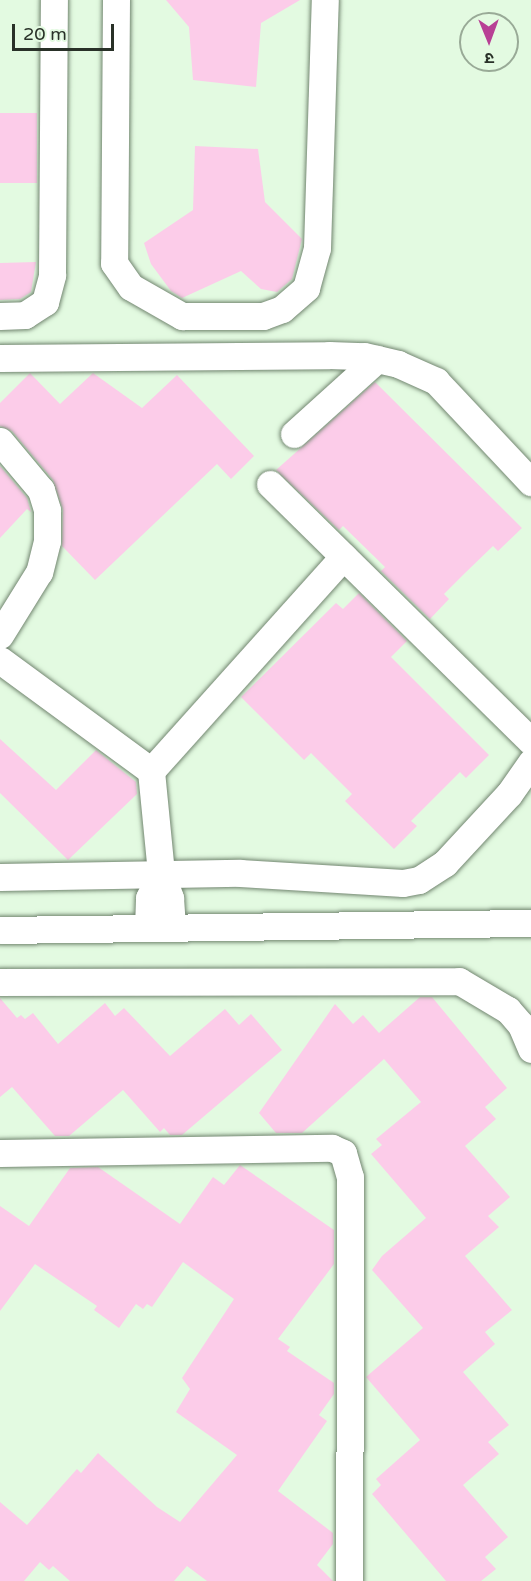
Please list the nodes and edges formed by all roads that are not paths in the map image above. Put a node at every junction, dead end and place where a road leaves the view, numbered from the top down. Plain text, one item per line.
1 (54, 0) edge
2 (116, 0) edge
3 (325, 0) edge
4 (0, 316) edge
5 (0, 358) edge
6 (377, 359) junction
7 (294, 434) dead end
8 (0, 441) edge
9 (531, 482) edge
10 (270, 484) dead end
11 (343, 557) junction
12 (0, 635) edge
13 (0, 660) edge
14 (531, 741) edge
15 (531, 762) edge
16 (151, 771) junction
17 (161, 873) junction
18 (0, 877) edge
19 (531, 923) edge
20 (160, 928) junction
21 (0, 930) edge
22 (0, 982) edge
23 (531, 1049) edge
24 (0, 1153) edge
25 (349, 1581) edge

1 - 4 street
2 - 3 street
5 - 6 street
6 - 7 street
6 - 9 street
8 - 12 street
10 - 11 street
11 - 14 street
11 - 16 street
13 - 16 street
15 - 17 street
16 - 17 street
17 - 18 street
17 - 20 street
19 - 20 street
20 - 21 street
22 - 23 street
24 - 25 street

